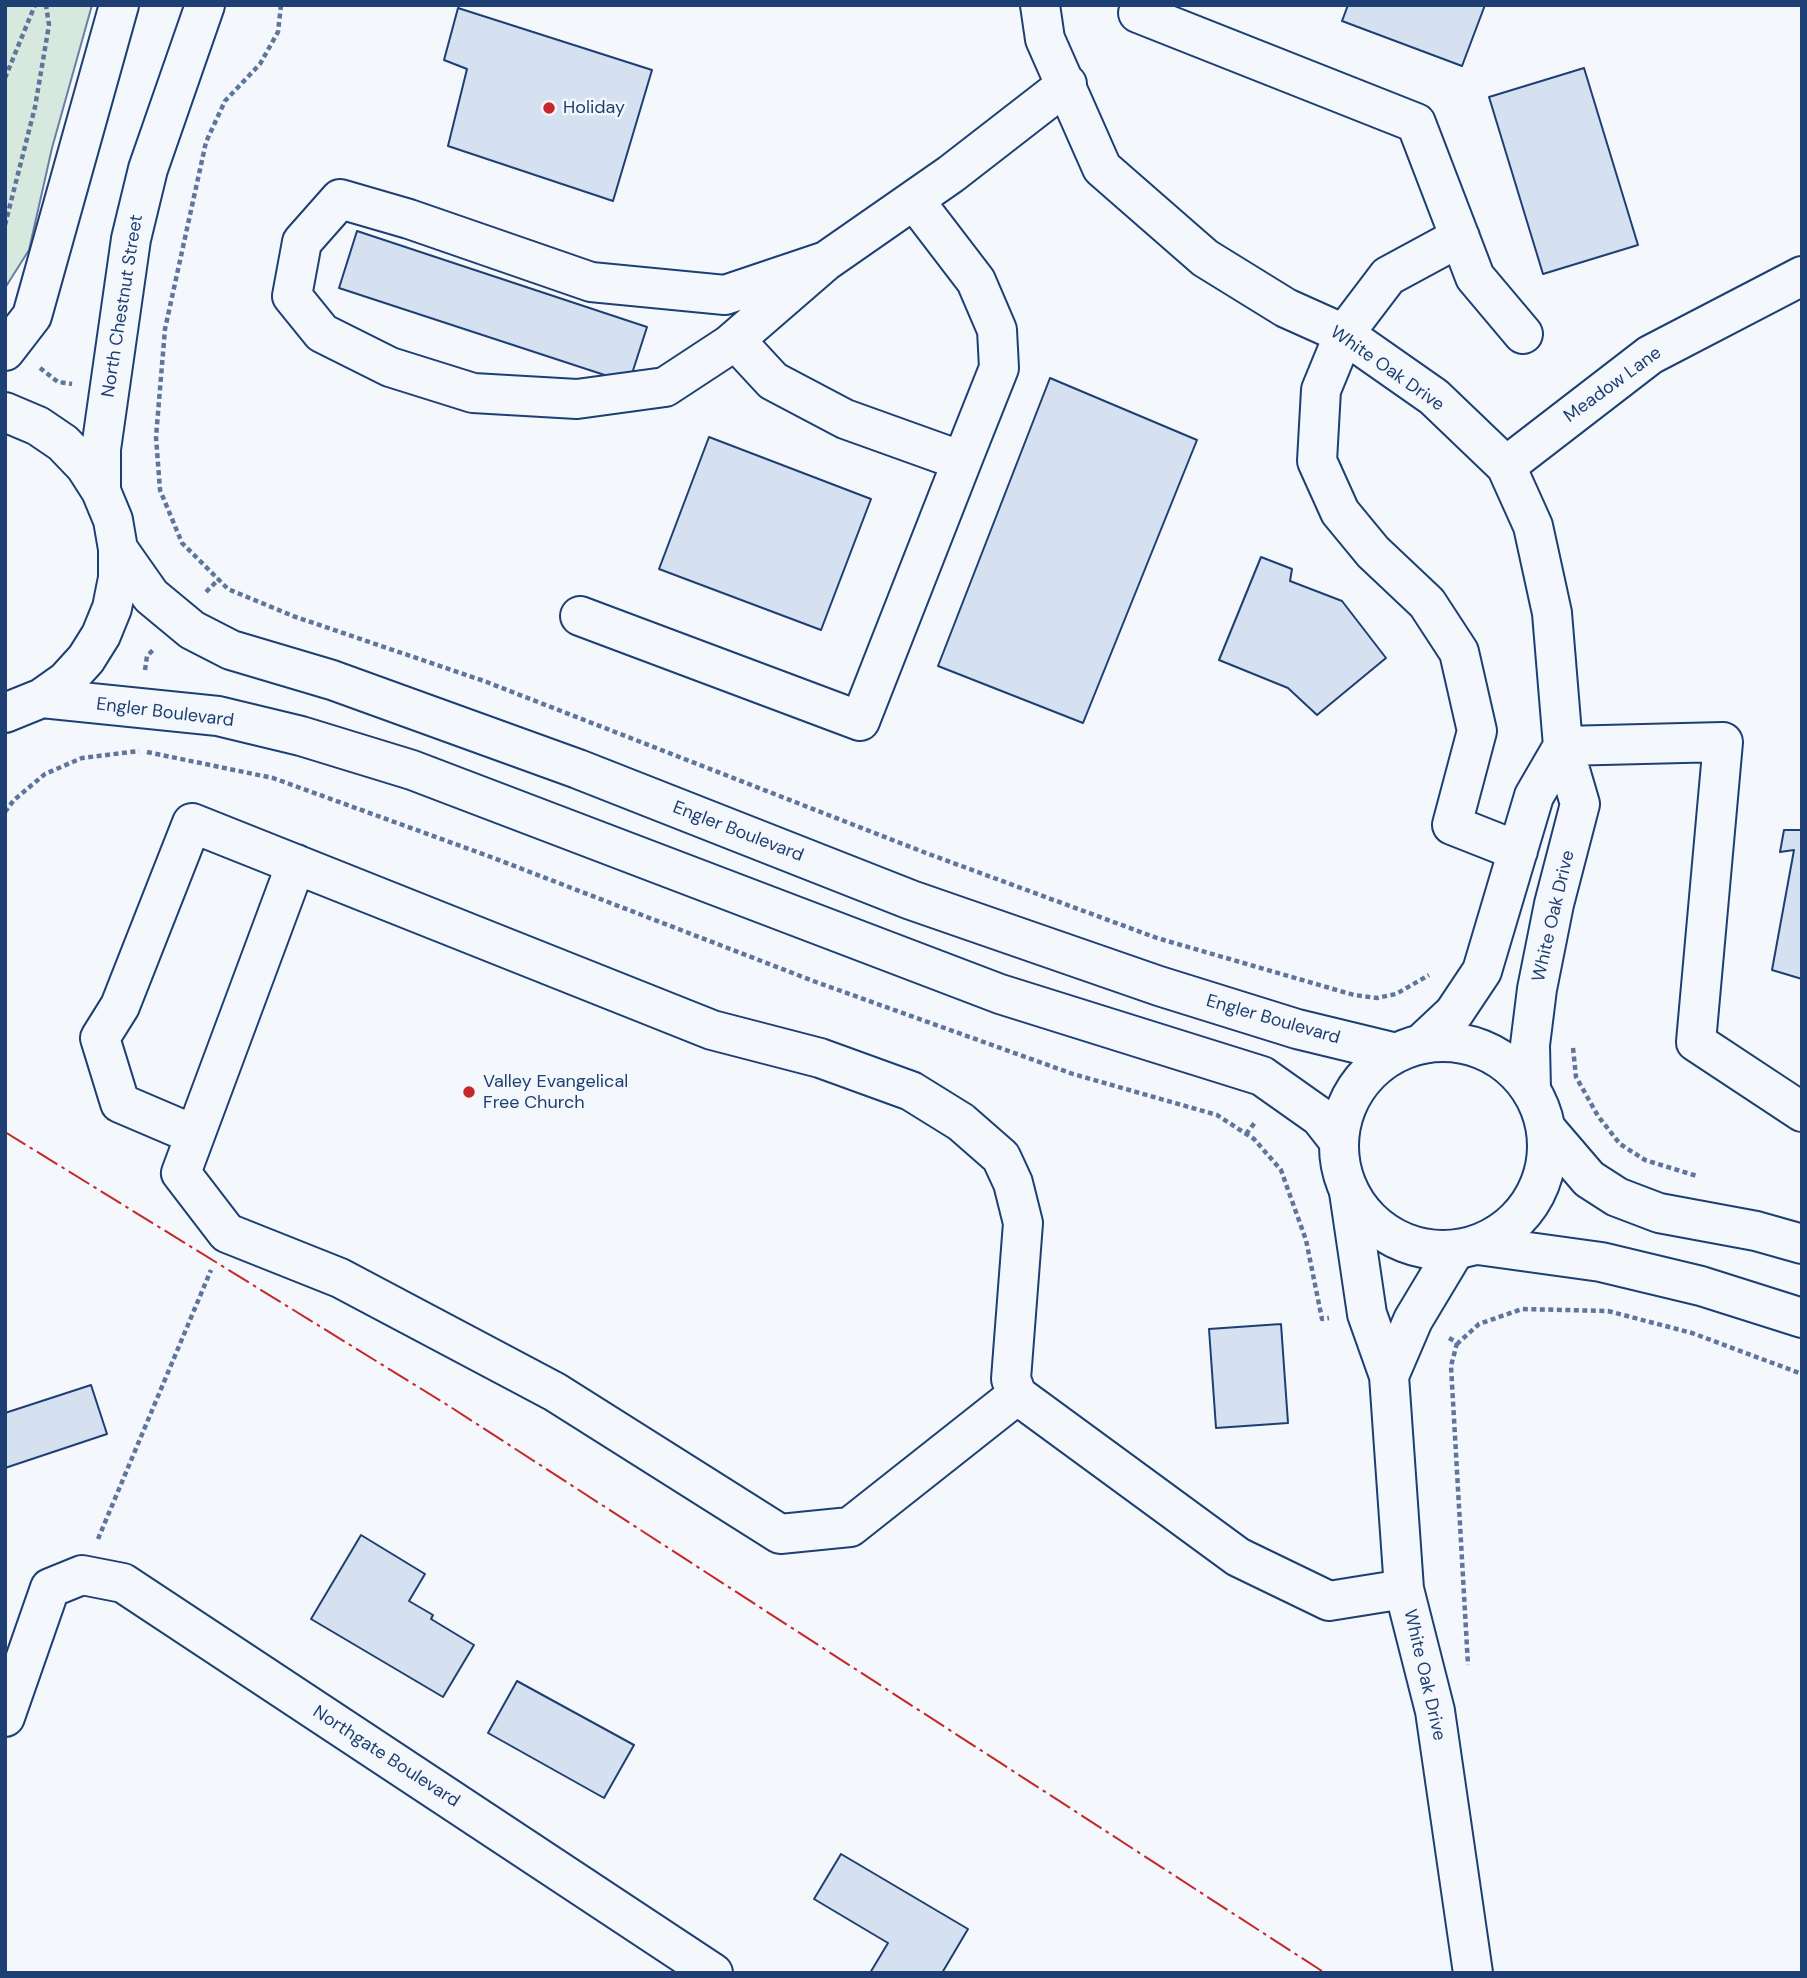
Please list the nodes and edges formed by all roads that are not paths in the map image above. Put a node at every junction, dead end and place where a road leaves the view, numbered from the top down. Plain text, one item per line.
1 (119, 5) edge
2 (205, 5) edge
3 (1040, 5) edge
4 (1138, 13) dead end
5 (1067, 85) junction
6 (914, 200) junction
7 (1460, 237) junction
8 (826, 261) junction
9 (1802, 276) edge
10 (1344, 334) junction
11 (1523, 334) dead end
12 (735, 340) junction
13 (5, 351) edge
14 (5, 412) edge
15 (962, 461) junction
16 (1506, 466) junction
17 (101, 491) junction
18 (118, 549) junction
19 (580, 616) dead end
20 (42, 698) junction
21 (5, 713) edge
22 (1563, 746) junction
23 (1518, 852) junction
24 (296, 864) junction
25 (1408, 1049) junction
26 (1531, 1090) junction
27 (1802, 1112) edge
28 (1547, 1130) junction
29 (195, 1136) junction
30 (1338, 1140) junction
31 (1349, 1192) junction
32 (1802, 1244) edge
33 (1466, 1248) junction
34 (1802, 1318) edge
35 (1389, 1376) junction
36 (1017, 1395) junction
37 (1404, 1590) junction
38 (5, 1717) edge
39 (713, 1973) edge
40 (1474, 1973) edge

1 - 13 main road
2 - 17 main road, North Chestnut Street
3 - 5 main road, White Oak Drive
4 - 7 main road
5 - 6 main road
5 - 10 main road, White Oak Drive
6 - 8 main road
6 - 15 main road
7 - 10 main road
7 - 11 main road
8 - 12 main road
8 - 12 main road
9 - 16 main road, Meadow Lane
10 - 16 main road, White Oak Drive
10 - 23 main road
12 - 15 main road
14 - 17 main road
15 - 19 main road
16 - 22 main road, White Oak Drive
17 - 18 main road
18 - 20 main road
18 - 25 main road, Engler Boulevard
20 - 21 main road
20 - 30 main road, Engler Boulevard
22 - 23 main road
22 - 26 main road, White Oak Drive
22 - 27 main road
23 - 25 main road
24 - 29 main road
24 - 29 main road
24 - 36 main road
25 - 26 main road
25 - 30 main road
26 - 28 main road
28 - 32 main road
28 - 33 main road
29 - 36 main road
30 - 31 main road
31 - 33 main road
31 - 35 main road, White Oak Drive
33 - 34 main road
33 - 35 main road, White Oak Drive
35 - 37 main road, White Oak Drive
36 - 37 main road
37 - 40 main road, White Oak Drive
38 - 39 main road, Northgate Boulevard

